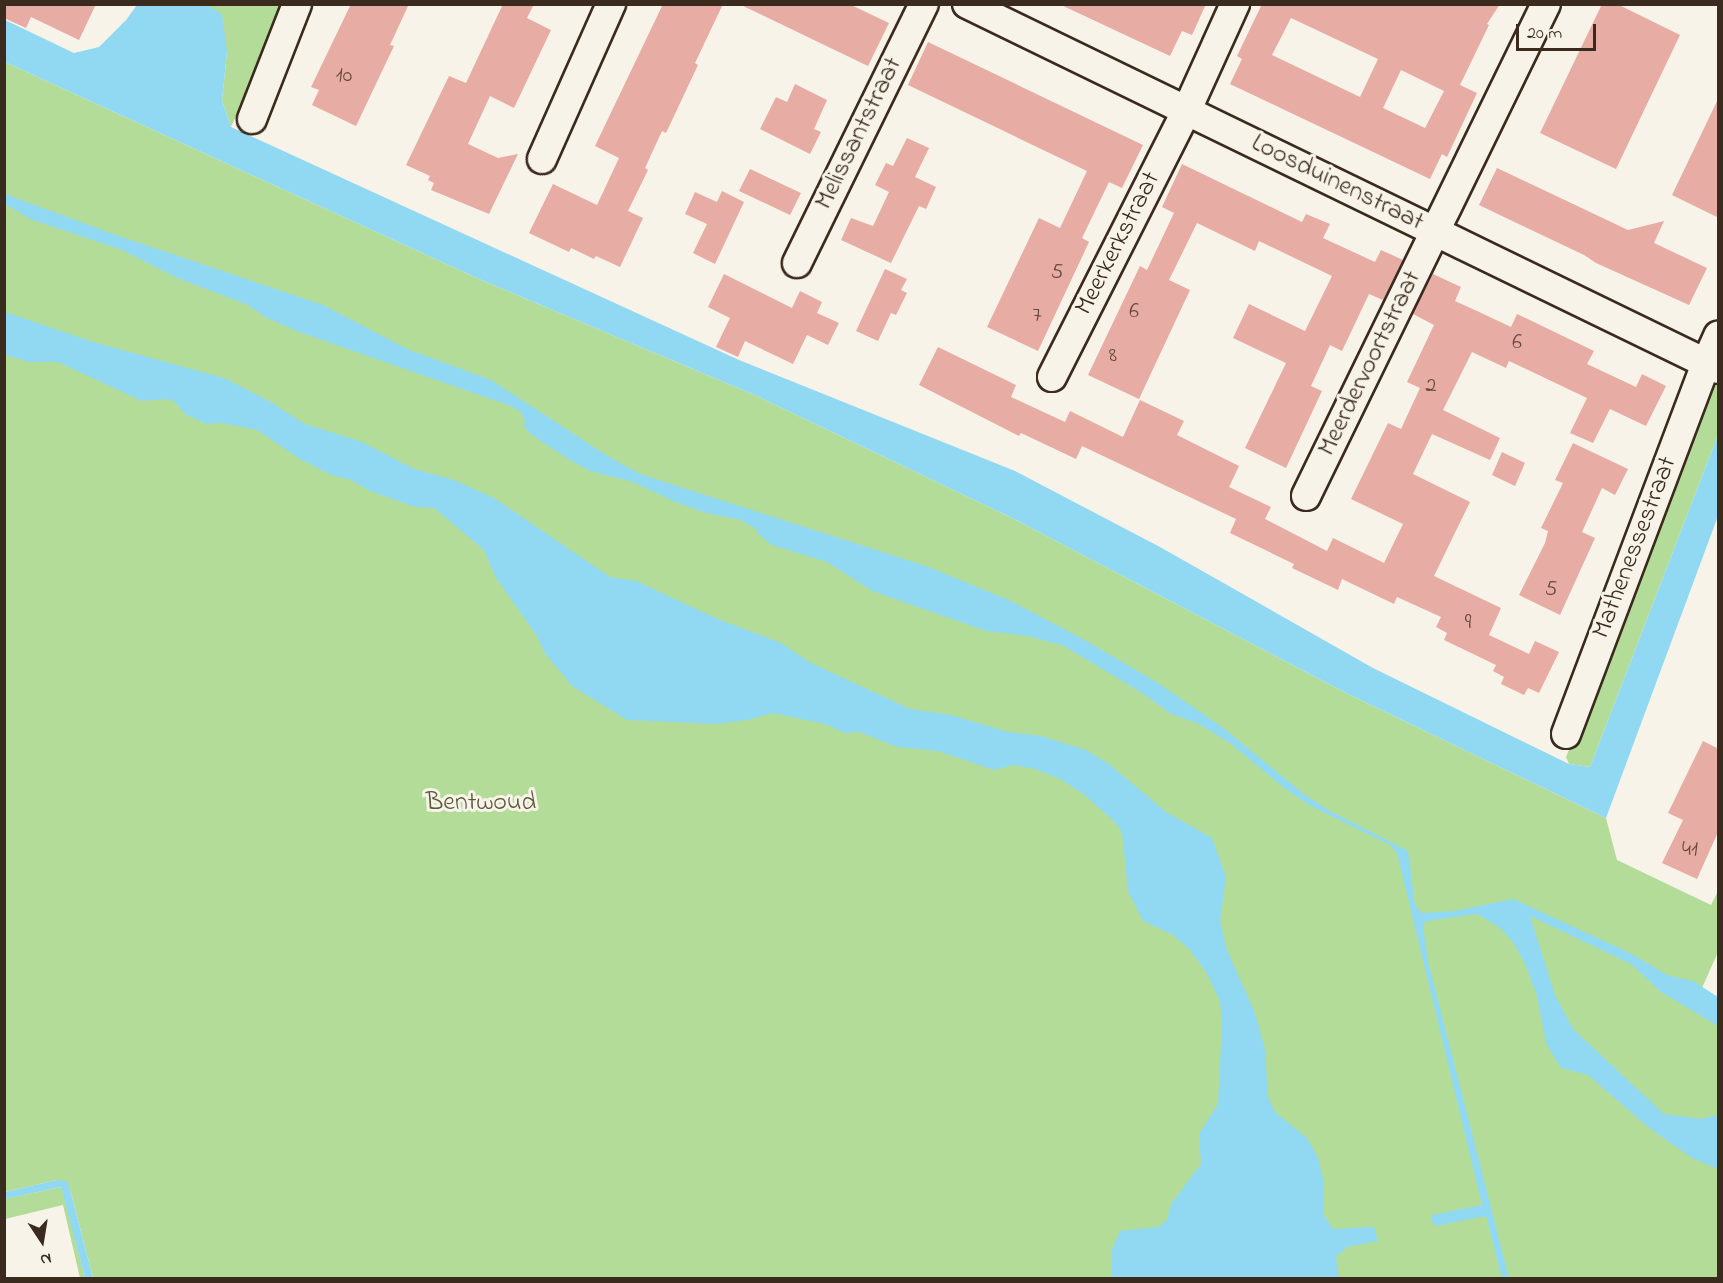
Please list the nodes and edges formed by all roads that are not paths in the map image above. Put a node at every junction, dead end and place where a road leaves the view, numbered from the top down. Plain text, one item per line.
1 (297, 4) edge
2 (611, 4) edge
3 (924, 4) edge
4 (967, 4) edge
5 (1235, 4) edge
6 (1546, 4) edge
7 (1186, 112) junction
8 (252, 119) dead end
9 (542, 159) dead end
10 (1437, 232) junction
11 (797, 263) dead end
12 (1719, 336) edge
13 (1712, 366) edge
14 (1052, 377) dead end
15 (1306, 496) dead end
16 (1566, 734) dead end

1 - 8 street
2 - 9 street
3 - 11 street, Melissantstraat
4 - 7 street, Loosduinenstraat
5 - 7 street, Meerkerkstraat
6 - 10 street, Meerdervoortstraat
7 - 10 street, Loosduinenstraat
7 - 14 street, Meerkerkstraat
10 - 13 street, Loosduinenstraat
10 - 15 street, Meerdervoortstraat
12 - 13 street, Mathenessestraat
13 - 16 street, Mathenessestraat

